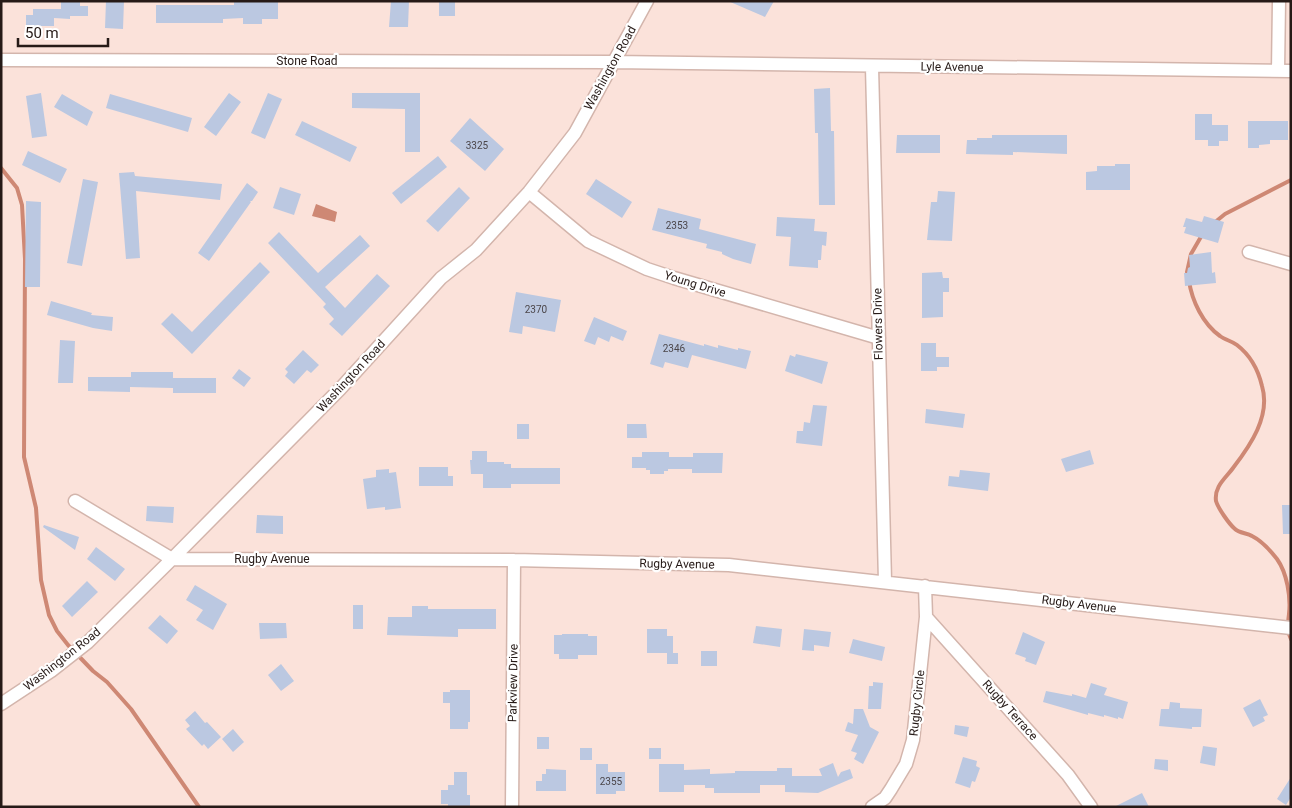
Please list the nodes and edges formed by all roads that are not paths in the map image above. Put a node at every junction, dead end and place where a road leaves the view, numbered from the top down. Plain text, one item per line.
1 (647, 1) edge
2 (1279, 1) edge
3 (1, 60) edge
4 (613, 62) junction
5 (872, 66) junction
6 (1284, 71) edge
7 (529, 192) junction
8 (1249, 252) dead end
9 (1291, 264) edge
10 (878, 338) junction
11 (75, 501) dead end
12 (172, 559) junction
13 (514, 560) junction
14 (885, 582) junction
15 (925, 586) junction
16 (926, 616) junction
17 (1291, 628) edge
18 (1, 704) edge
19 (885, 802) edge
20 (512, 807) edge
21 (872, 807) edge
22 (1091, 807) edge

1 - 4 street, Washington Road
2 - 6 street
3 - 4 street, Stone Road
4 - 5 street, Lyle Avenue
4 - 7 street, Washington Road
5 - 6 street, Lyle Avenue
5 - 10 street, Flowers Drive
7 - 10 street, Young Drive
7 - 12 street, Washington Road
8 - 9 street
10 - 14 street, Flowers Drive
11 - 12 street
12 - 13 street, Rugby Avenue
12 - 18 street, Washington Road
13 - 14 street, Rugby Avenue
13 - 20 street, Parkview Drive
14 - 15 street, Rugby Avenue
15 - 16 street, Rugby Circle
15 - 17 street, Rugby Avenue
16 - 19 street, Rugby Circle
16 - 22 street, Rugby Terrace
19 - 21 street, Rugby Circle

